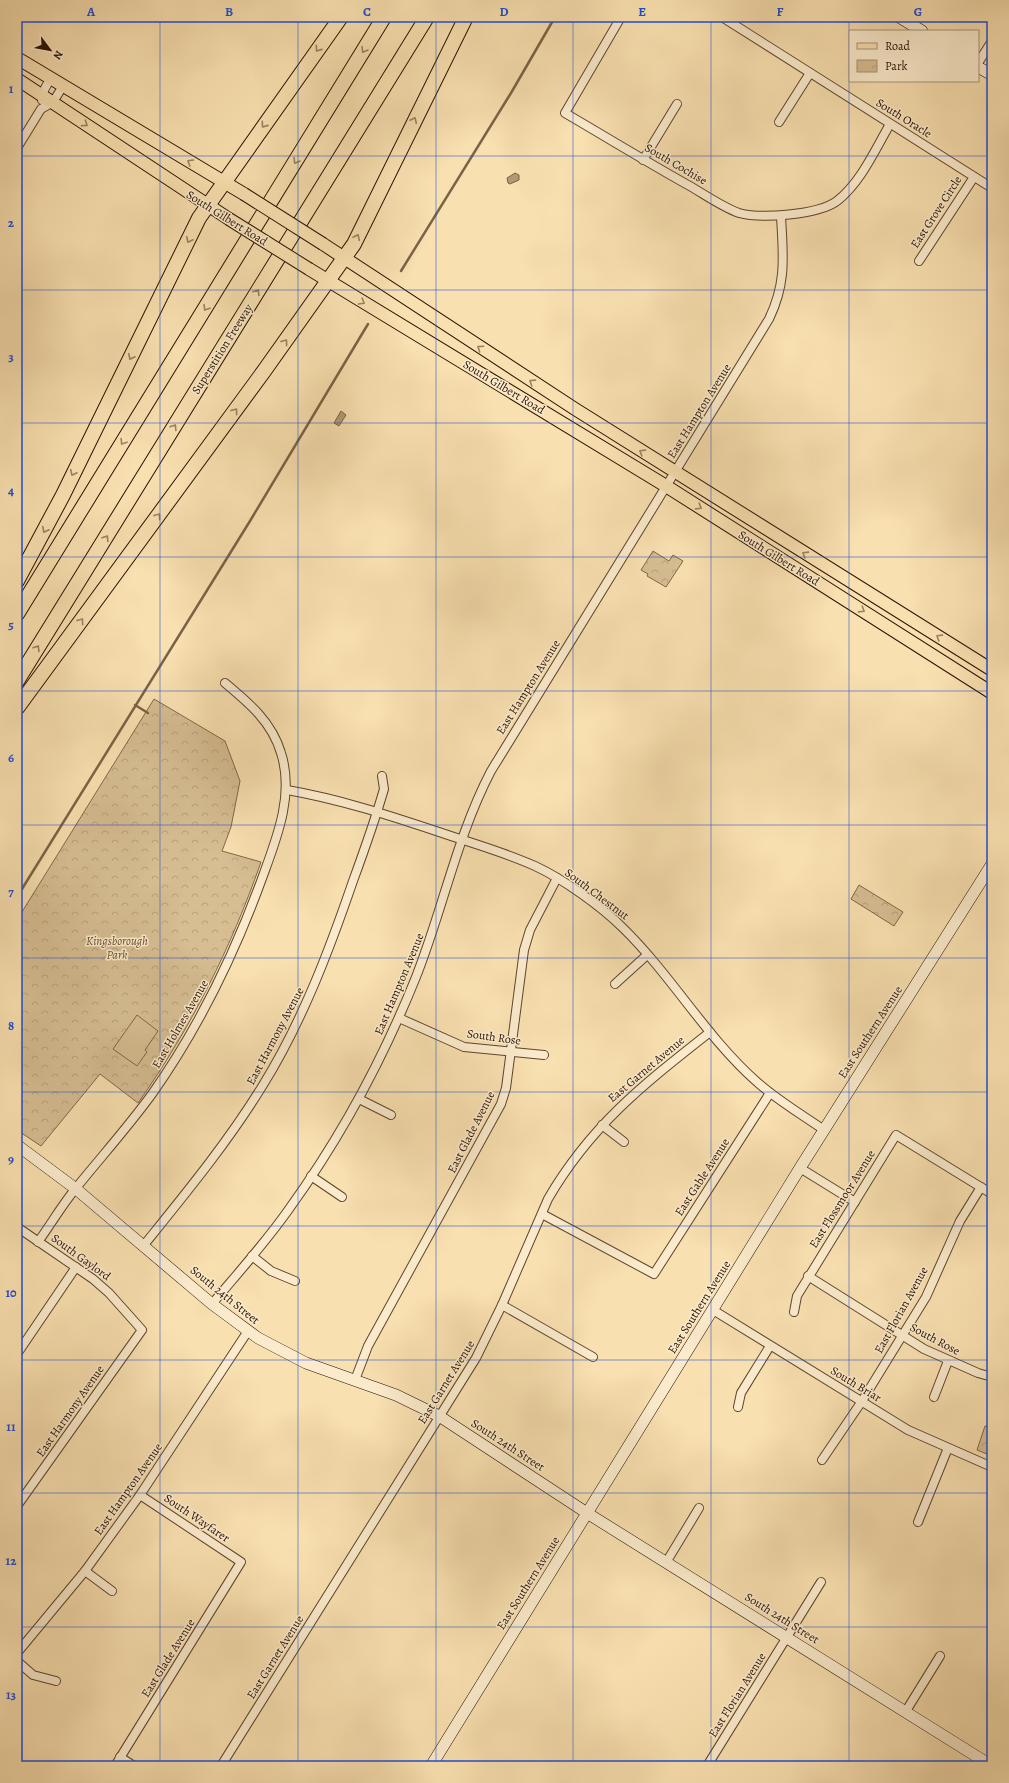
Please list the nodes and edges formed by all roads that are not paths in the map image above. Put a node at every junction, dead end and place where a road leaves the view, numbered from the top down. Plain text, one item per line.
1 (341, 17) edge
2 (384, 17) edge
3 (427, 17) edge
4 (466, 17) edge
5 (622, 17) edge
6 (722, 17) edge
7 (901, 18) edge
8 (920, 30) edge
9 (992, 42) edge
10 (17, 58) edge
11 (979, 62) edge
12 (979, 68) edge
13 (810, 72) junction
14 (992, 76) edge
15 (17, 79) edge
16 (50, 79) junction
17 (63, 86) junction
18 (42, 94) junction
19 (53, 102) junction
20 (677, 104) dead end
21 (41, 109) junction
22 (780, 122) dead end
23 (890, 124) junction
24 (17, 148) edge
25 (643, 160) junction
26 (974, 176) junction
27 (224, 182) junction
28 (992, 188) edge
29 (207, 206) junction
30 (781, 216) junction
31 (344, 258) junction
32 (919, 261) dead end
33 (328, 282) junction
34 (675, 472) junction
35 (666, 486) junction
36 (17, 582) edge
37 (17, 614) edge
38 (992, 670) edge
39 (17, 681) edge
40 (225, 683) dead end
41 (992, 693) edge
42 (17, 708) edge
43 (382, 776) dead end
44 (287, 790) junction
45 (377, 811) junction
46 (462, 840) junction
47 (992, 864) edge
48 (557, 878) junction
49 (648, 956) junction
50 (615, 984) dead end
51 (399, 1018) junction
52 (710, 1032) junction
53 (511, 1053) junction
54 (544, 1055) dead end
55 (770, 1093) junction
56 (358, 1099) junction
57 (391, 1115) dead end
58 (602, 1125) junction
59 (824, 1130) junction
60 (624, 1142) dead end
61 (17, 1145) edge
62 (800, 1168) junction
63 (311, 1176) junction
64 (981, 1187) junction
65 (76, 1189) junction
66 (992, 1194) edge
67 (342, 1197) dead end
68 (855, 1202) junction
69 (542, 1214) junction
70 (17, 1227) edge
71 (38, 1242) junction
72 (144, 1245) junction
73 (252, 1256) junction
74 (76, 1267) junction
75 (808, 1276) junction
76 (295, 1282) dead end
77 (212, 1304) junction
78 (502, 1306) junction
79 (713, 1310) junction
80 (794, 1312) dead end
81 (142, 1330) joint
82 (248, 1331) junction
83 (903, 1336) junction
84 (770, 1346) junction
85 (17, 1354) edge
86 (593, 1357) dead end
87 (948, 1361) junction
88 (992, 1377) edge
89 (355, 1380) junction
90 (934, 1397) dead end
91 (862, 1402) junction
92 (738, 1408) dead end
93 (439, 1416) junction
94 (948, 1448) junction
95 (822, 1460) dead end
96 (992, 1467) edge
97 (140, 1495) junction
98 (17, 1506) edge
99 (699, 1508) dead end
100 (587, 1513) junction
101 (918, 1522) dead end
102 (666, 1561) junction
103 (241, 1562) joint
104 (85, 1571) junction
105 (821, 1582) dead end
106 (112, 1591) dead end
107 (787, 1636) junction
108 (17, 1653) edge
109 (940, 1656) dead end
110 (17, 1660) edge
111 (56, 1681) dead end
112 (906, 1711) junction
113 (120, 1758) junction
114 (986, 1764) edge
115 (115, 1766) edge
116 (134, 1766) edge
117 (221, 1766) edge
118 (431, 1766) edge
119 (706, 1766) edge

1 -> 27 highway
2 -> 37 highway
39 -> 3 highway, Superstition Freeway
31 -> 4 highway
5 - 25 street, South Cochise
6 - 13 street, South Oracle
7 - 8 street
9 - 11 street
10 - 16 main road, South Gilbert Road
12 - 14 street
13 - 22 street
13 - 23 street, South Oracle
15 - 18 main road, South Gilbert Road
16 - 17 main road, South Gilbert Road
16 - 18 street
17 - 19 street
27 -> 17 main road, South Gilbert Road
18 - 19 main road, South Gilbert Road
18 - 21 street
19 - 21 street
19 -> 29 main road, South Gilbert Road
20 - 25 street
21 - 24 street
23 - 26 street, South Oracle
23 - 30 street
25 - 30 street, South Cochise
26 - 28 street, South Oracle
26 - 32 street, East Grove Circle
27 - 29 highway
27 - 31 main road, South Gilbert Road, bridge
29 - 33 main road, South Gilbert Road, bridge
29 -> 36 highway
30 - 34 street, East Hampton Avenue
31 - 33 highway
34 -> 31 main road, South Gilbert Road
33 -> 35 main road, South Gilbert Road
42 -> 33 highway
34 - 35 street, East Hampton Avenue
38 -> 34 main road, South Gilbert Road
35 -> 41 main road, South Gilbert Road
35 - 46 street, East Hampton Avenue
40 - 44 street
43 - 45 street, East Harmony Avenue
44 - 45 street, South Chestnut
44 - 65 street, East Holmes Avenue
45 - 46 street, South Chestnut
45 - 72 street, East Harmony Avenue
46 - 48 street, South Chestnut
46 - 51 street, East Hampton Avenue
47 - 59 street, East Southern Avenue
48 - 49 street, South Chestnut
48 - 53 street, East Glade Avenue
49 - 50 street
49 - 52 street, South Chestnut
51 - 53 street, South Rose
51 - 56 street, East Hampton Avenue
52 - 55 street, South Chestnut
52 - 58 street, East Garnet Avenue
53 - 54 street, South Rose
53 - 89 street, East Glade Avenue
55 - 59 street, South Chestnut
55 - 69 street, East Gable Avenue
56 - 57 street
56 - 63 street, East Hampton Avenue
58 - 60 street
58 - 69 street, East Garnet Avenue
59 - 62 street, East Southern Avenue
61 - 65 street, South 24th Street
62 - 68 street
62 - 79 street, East Southern Avenue
63 - 67 street
63 - 73 street, East Hampton Avenue
64 - 66 street
64 - 68 street, East Flossmoor Avenue
64 - 83 street, East Florian Avenue
65 - 71 street, East Holmes Avenue
65 - 72 street, South 24th Street
68 - 75 street, East Flossmoor Avenue
69 - 78 street, East Garnet Avenue
70 - 71 street, South Gaylord
71 - 74 street, South Gaylord
72 - 77 street, South 24th Street
73 - 76 street
73 - 77 street, East Hampton Avenue
74 - 81 street, South Gaylord
74 - 85 street
75 - 80 street, East Flossmoor Avenue
75 - 83 street, South Rose
77 - 82 street, South 24th Street
78 - 86 street
78 - 93 street, East Garnet Avenue
79 - 84 street, South Briar
79 - 100 street, East Southern Avenue
81 - 98 street, East Harmony Avenue
82 - 89 street, South 24th Street
82 - 97 street, East Hampton Avenue
83 - 87 street, South Rose
83 - 91 street, East Florian Avenue
84 - 91 street, South Briar
84 - 92 street
87 - 88 street, South Rose
87 - 90 street
89 - 93 street, South 24th Street
91 - 94 street, South Briar
91 - 95 street, East Florian Avenue
93 - 100 street, South 24th Street
93 - 117 street, East Garnet Avenue
94 - 96 street, South Briar
94 - 101 street
97 - 103 street, South Wayfarer
97 - 104 street, East Hampton Avenue
99 - 102 street
100 - 102 street, South 24th Street
100 - 118 street, East Southern Avenue
102 - 107 street, South 24th Street
103 - 113 street, East Glade Avenue
104 - 106 street
104 - 108 street, East Hampton Avenue
105 - 107 street, East Florian Avenue
107 - 112 street, South 24th Street
107 - 119 street, East Florian Avenue
109 - 112 street
110 - 111 street
112 - 114 street, South 24th Street
113 - 115 street, East Glade Avenue
113 - 116 street

